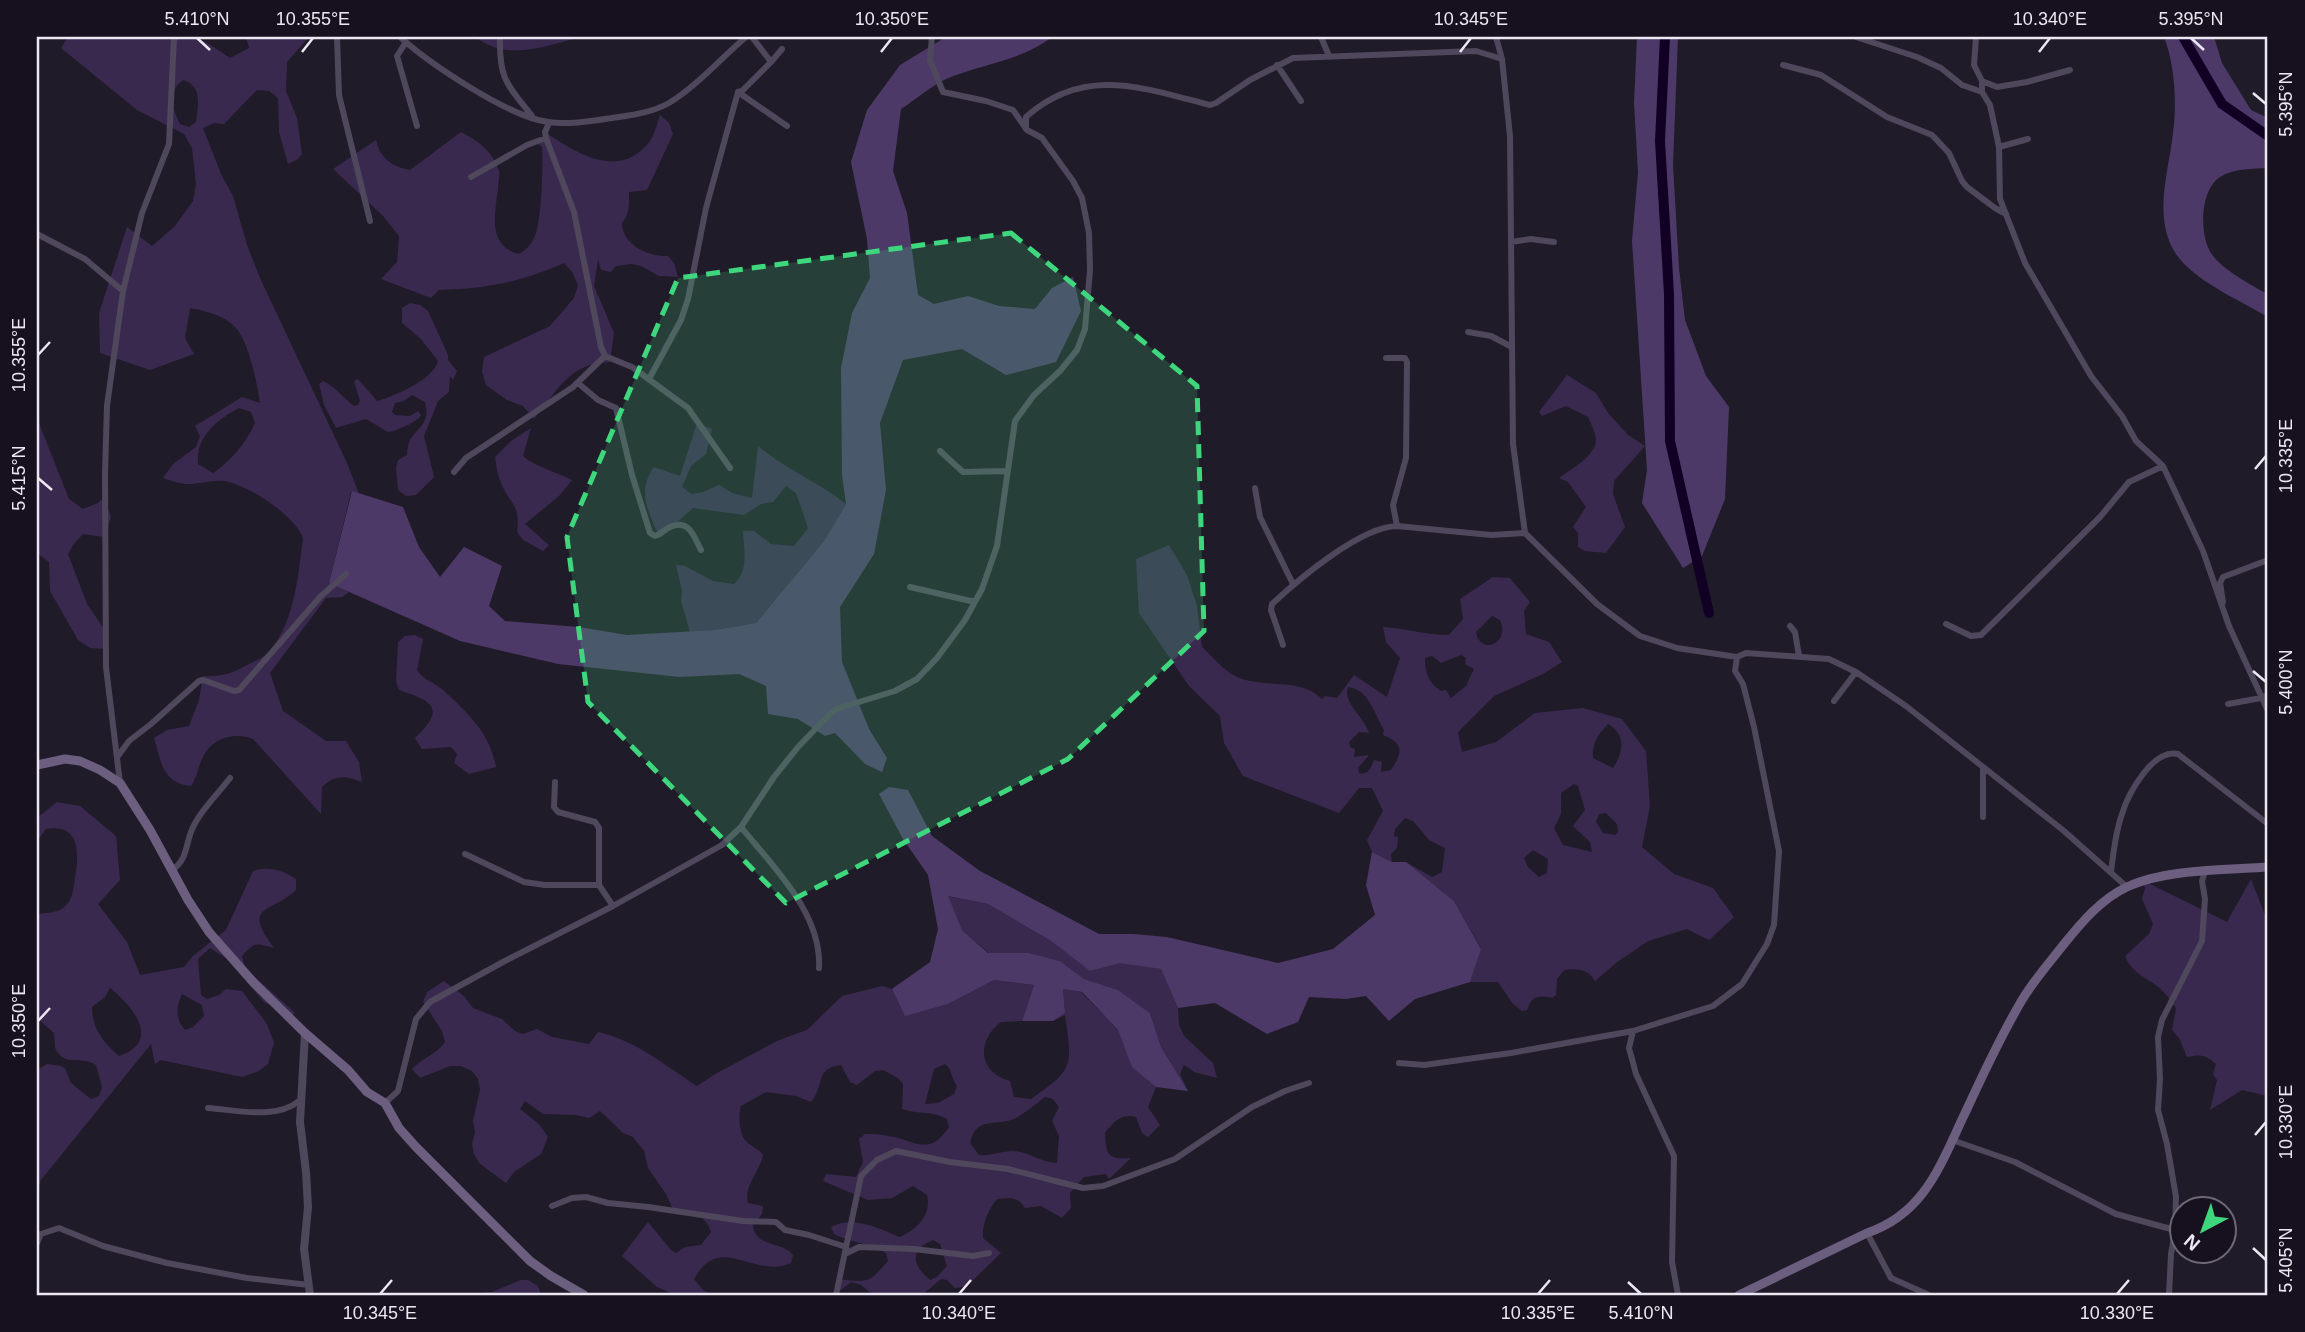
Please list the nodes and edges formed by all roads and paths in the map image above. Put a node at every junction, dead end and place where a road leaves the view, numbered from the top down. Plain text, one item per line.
1 (174, 37) edge
2 (337, 37) edge
3 (500, 37) edge
4 (746, 37) edge
5 (752, 37) edge
6 (932, 37) edge
7 (1321, 37) edge
8 (1496, 37) edge
9 (1856, 37) edge
10 (1976, 37) edge
11 (403, 39) edge
12 (782, 49) dead end
13 (1329, 56) junction
14 (1502, 59) junction
15 (771, 62) junction
16 (1277, 65) junction
17 (1783, 65) dead end
18 (2070, 70) dead end
19 (1982, 80) junction
20 (738, 92) junction
21 (1982, 92) junction
22 (1301, 101) dead end
23 (533, 118) junction
24 (549, 123) junction
25 (417, 126) dead end
26 (787, 126) dead end
27 (1027, 130) junction
28 (546, 138) junction
29 (2028, 139) dead end
30 (1999, 148) junction
31 (471, 177) dead end
32 (2006, 214) junction
33 (370, 222) dead end
34 (37, 234) edge
35 (1554, 242) dead end
36 (1511, 243) junction
37 (123, 291) junction
38 (1468, 332) dead end
39 (1510, 346) junction
40 (605, 356) junction
41 (1386, 358) dead end
42 (649, 379) junction
43 (578, 383) junction
44 (940, 451) dead end
45 (2163, 466) junction
46 (730, 468) dead end
47 (1008, 471) junction
48 (454, 472) dead end
49 (1255, 488) dead end
50 (1397, 526) junction
51 (1525, 533) junction
52 (701, 550) dead end
53 (2268, 560) edge
54 (346, 574) dead end
55 (1293, 584) junction
56 (910, 587) dead end
57 (975, 602) junction
58 (2225, 615) junction
59 (1946, 624) dead end
60 (1790, 626) dead end
61 (1283, 645) dead end
62 (1798, 656) junction
63 (1737, 657) junction
64 (1856, 673) junction
65 (2265, 696) edge
66 (1834, 701) dead end
67 (2228, 704) dead end
68 (2268, 711) edge
69 (118, 756) junction
70 (37, 765) edge
71 (1983, 769) junction
72 (230, 778) dead end
73 (555, 782) dead end
74 (120, 783) junction
75 (1983, 817) dead end
76 (2268, 824) edge
77 (741, 827) junction
78 (465, 854) dead end
79 (2268, 867) edge
80 (172, 870) junction
81 (2111, 872) junction
82 (2205, 872) junction
83 (599, 885) junction
84 (2127, 887) junction
85 (613, 906) junction
86 (819, 968) dead end
87 (1633, 1031) junction
88 (305, 1033) junction
89 (1399, 1063) dead end
90 (1309, 1083) dead end
91 (299, 1101) junction
92 (385, 1103) junction
93 (208, 1108) dead end
94 (1952, 1140) junction
95 (2175, 1196) edge
96 (552, 1206) dead end
97 (2168, 1229) edge
98 (1867, 1233) junction
99 (37, 1243) edge
100 (845, 1251) junction
101 (989, 1252) dead end
102 (2170, 1266) edge
103 (309, 1285) junction
104 (310, 1295) edge
105 (584, 1295) edge
106 (836, 1295) edge
107 (1678, 1295) edge
108 (1739, 1295) edge
109 (1929, 1295) edge
110 (2169, 1295) edge

1 - 37 street
2 - 33 street
3 - 23 street
4 - 24 street
5 - 15 street
6 - 27 street
7 - 13 street
8 - 14 street
9 - 21 street
10 - 19 street
11 - 23 street
11 - 25 street
12 - 15 street
13 - 14 street
13 - 16 street
14 - 36 street
15 - 20 street
16 - 22 street
16 - 27 street
17 - 32 street
18 - 19 street
19 - 21 street
20 - 26 street
20 - 42 street
21 - 30 street
23 - 24 street
24 - 28 street
27 - 47 street
28 - 31 street
28 - 40 street
29 - 30 street
30 - 32 street
32 - 45 street
34 - 37 street
35 - 36 street
36 - 39 street
37 - 69 street
38 - 39 street
39 - 51 street
40 - 42 street
40 - 43 street
41 - 50 street
42 - 46 street
43 - 48 street
43 - 52 street
44 - 47 street
45 - 58 street
45 - 59 street
47 - 57 street
49 - 55 street
50 - 51 street
50 - 55 street
51 - 63 street
53 - 58 street
54 - 69 street
55 - 61 street
56 - 57 street
57 - 77 street
58 - 65 street
60 - 62 street
62 - 63 street
62 - 64 street
63 - 87 street
64 - 66 street
64 - 71 street
65 - 67 street
65 - 68 street
69 - 74 street
70 - 74 main road
71 - 75 street
71 - 81 street
72 - 80 street
73 - 83 street
74 - 80 main road
76 - 81 street
77 - 85 street
77 - 86 street
78 - 83 street
79 - 82 main road
80 - 88 main road
81 - 84 street
82 - 84 main road
82 - 95 street
83 - 85 street
84 - 94 main road
85 - 92 street
87 - 89 street
87 - 107 street
88 - 91 street
88 - 92 main road
90 - 100 street
91 - 93 street
91 - 103 street
92 - 105 main road
94 - 97 street
94 - 98 main road
96 - 100 street
98 - 108 main road
98 - 109 street
99 - 103 street
100 - 101 street
100 - 106 street
102 - 110 street
103 - 104 street

